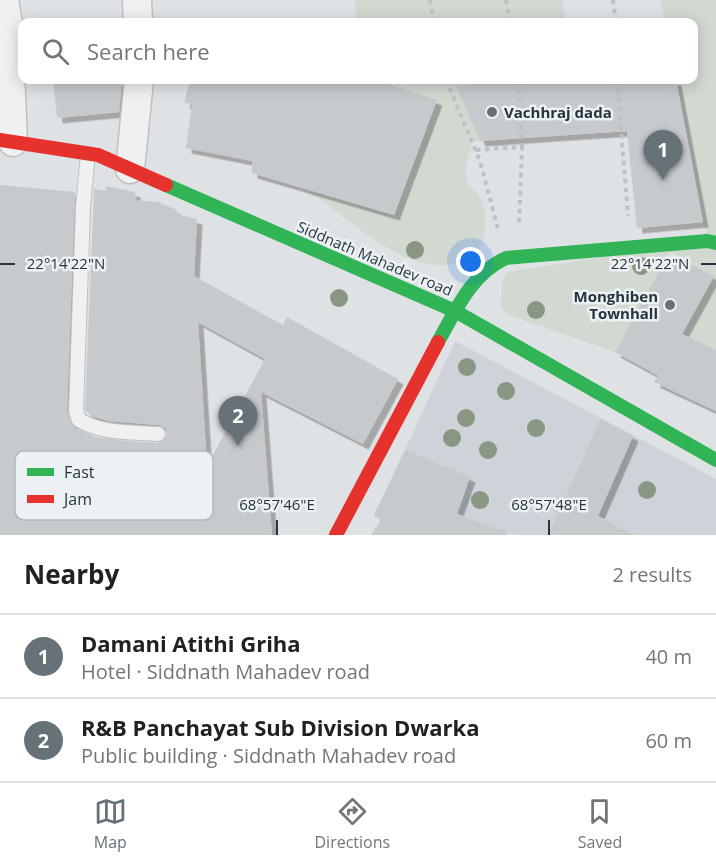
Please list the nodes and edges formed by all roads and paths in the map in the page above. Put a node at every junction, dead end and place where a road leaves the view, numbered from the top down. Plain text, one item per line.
1 (4, 0) edge
2 (137, 0) edge
3 (430, 0) edge
4 (506, 0) edge
5 (614, 0) edge
6 (138, 18) edge
7 (433, 18) edge
8 (509, 18) edge
9 (616, 18) edge
10 (139, 84) edge
11 (448, 84) edge
12 (518, 84) edge
13 (617, 84) edge
14 (6, 141) edge
15 (522, 147) junction
16 (476, 150) junction
17 (88, 154) junction
18 (130, 169) junction
19 (716, 243) edge
20 (632, 247) junction
21 (506, 258) junction
22 (455, 311) junction
23 (158, 434) dead end
24 (716, 460) edge
25 (336, 535) edge

1 - 14 street
2 - 6 street
3 - 7 path
4 - 8 path
5 - 9 path
10 - 18 street
11 - 16 path
12 - 15 path
13 - 20 path
14 - 17 main road, Siddnath Mahadev road
15 - 16 path
15 - 21 path
16 - 21 path
17 - 18 main road, Siddnath Mahadev road
17 - 23 lane
18 - 22 main road, Siddnath Mahadev road
19 - 20 main road
20 - 21 main road
21 - 22 main road
22 - 24 main road, Siddnath Mahadev road
22 - 25 main road

